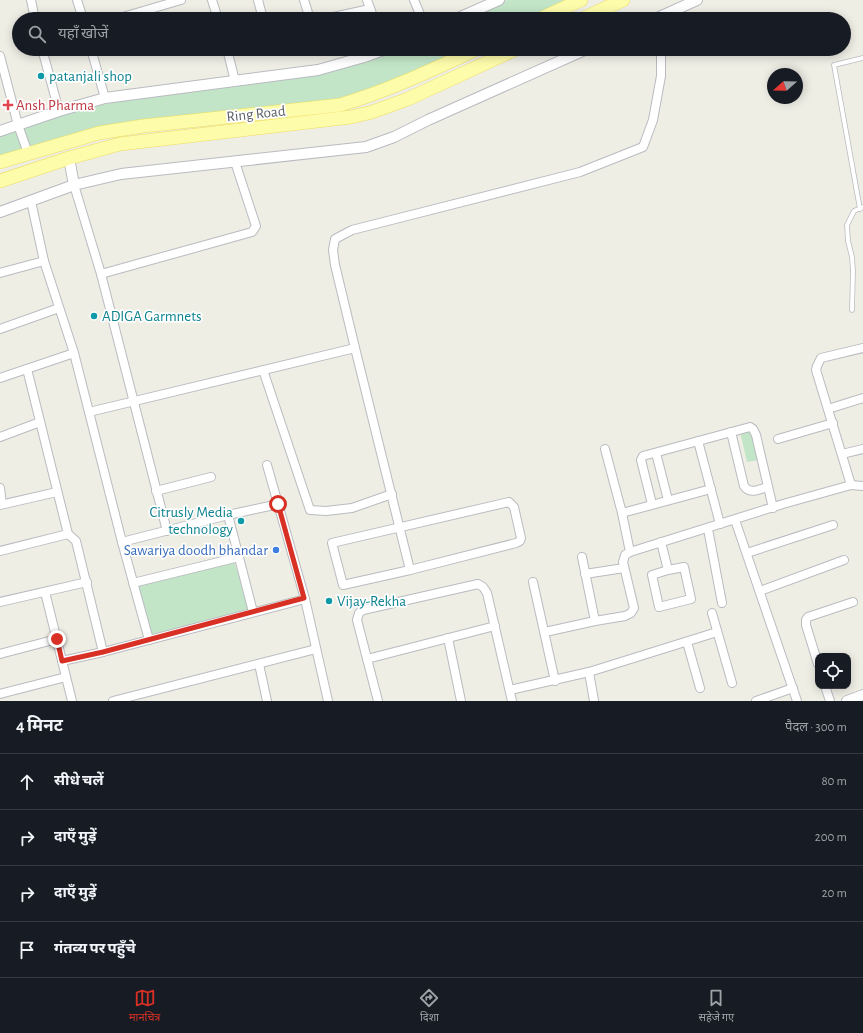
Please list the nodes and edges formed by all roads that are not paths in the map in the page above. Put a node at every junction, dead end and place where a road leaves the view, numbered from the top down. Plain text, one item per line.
1 (31, 0) edge
2 (77, 0) edge
3 (181, 0) edge
4 (212, 0) edge
5 (258, 0) edge
6 (304, 0) edge
7 (367, 0) edge
8 (414, 0) edge
9 (499, 0) edge
10 (581, 0) edge
11 (623, 0) edge
12 (697, 0) edge
13 (370, 9) junction
14 (34, 12) edge
15 (81, 12) edge
16 (140, 12) edge
17 (216, 12) edge
18 (261, 12) edge
19 (308, 12) edge
20 (356, 12) edge
21 (371, 12) edge
22 (419, 12) edge
23 (472, 12) edge
24 (555, 12) edge
25 (597, 12) edge
26 (672, 12) edge
27 (0, 56) edge
28 (44, 56) edge
29 (93, 56) edge
30 (229, 56) edge
31 (366, 56) edge
32 (462, 56) edge
33 (501, 56) edge
34 (571, 56) edge
35 (661, 56) edge
36 (863, 58) edge
37 (235, 81) junction
38 (105, 98) junction
39 (59, 111) junction
40 (18, 125) junction
41 (0, 130) edge
42 (28, 153) junction
43 (69, 158) junction
44 (0, 162) edge
45 (235, 162) junction
46 (0, 181) edge
47 (74, 185) junction
48 (31, 201) junction
49 (861, 208) edge
50 (0, 212) edge
51 (44, 261) junction
52 (0, 273) edge
53 (100, 274) junction
54 (59, 308) junction
55 (852, 310) dead end
56 (0, 329) edge
57 (356, 348) junction
58 (863, 348) edge
59 (74, 353) junction
60 (27, 369) junction
61 (263, 370) junction
62 (0, 378) edge
63 (863, 398) edge
64 (132, 401) junction
65 (828, 409) junction
66 (89, 412) junction
67 (40, 422) junction
68 (833, 423) junction
69 (731, 432) junction
70 (0, 437) edge
71 (778, 439) dead end
72 (698, 441) junction
73 (605, 449) dead end
74 (863, 449) edge
75 (656, 453) junction
76 (842, 454) junction
77 (267, 464) dead end
78 (211, 477) dead end
79 (851, 485) junction
80 (863, 486) edge
81 (768, 487) junction
82 (0, 488) edge
83 (711, 489) junction
84 (156, 491) junction
85 (57, 492) junction
86 (392, 494) junction
87 (668, 500) junction
88 (1, 504) edge
89 (278, 504) junction
90 (652, 504) junction
91 (773, 508) junction
92 (622, 513) junction
93 (228, 515) junction
94 (736, 520) junction
95 (720, 524) junction
96 (833, 525) dead end
97 (400, 526) junction
98 (708, 529) junction
99 (167, 531) junction
100 (68, 534) junction
101 (122, 542) junction
102 (661, 542) junction
103 (0, 551) edge
104 (630, 552) junction
105 (747, 554) junction
106 (239, 557) junction
107 (582, 557) dead end
108 (844, 560) dead end
109 (624, 568) junction
110 (410, 570) junction
111 (668, 570) junction
112 (585, 574) junction
113 (87, 582) junction
114 (533, 582) dead end
115 (133, 583) junction
116 (45, 592) junction
117 (760, 592) junction
118 (304, 598) junction
119 (0, 602) edge
120 (853, 602) dead end
121 (722, 603) dead end
122 (253, 612) junction
123 (712, 613) dead end
124 (595, 621) junction
125 (494, 626) junction
126 (545, 632) junction
127 (717, 632) junction
128 (448, 638) junction
129 (57, 639) junction
130 (149, 640) junction
131 (688, 642) junction
132 (316, 649) junction
133 (103, 652) junction
134 (0, 654) edge
135 (815, 654) edge
136 (367, 659) junction
137 (62, 661) junction
138 (259, 664) junction
139 (589, 672) junction
140 (66, 677) junction
141 (555, 681) junction
142 (732, 683) dead end
143 (700, 688) dead end
144 (793, 688) junction
145 (826, 689) edge
146 (510, 690) junction
147 (863, 695) edge
148 (1, 697) edge
149 (72, 701) edge
150 (114, 701) edge
151 (267, 701) edge
152 (328, 701) edge
153 (378, 701) edge
154 (461, 701) edge
155 (512, 701) edge
156 (594, 701) edge
157 (756, 701) edge
158 (797, 701) edge
159 (830, 701) edge
160 (847, 701) edge

1 - 14 street
2 - 15 street
3 - 16 street
4 - 17 street
5 - 18 street
6 - 19 street
7 - 13 street
8 - 22 street
9 - 23 street
10 - 24 main road
11 - 25 main road
12 - 26 street
13 - 20 street
13 - 21 street
27 - 40 street
28 - 39 street
29 - 38 street
30 - 37 street
31 - 37 street
32 - 42 main road, Ring Road
33 - 43 main road, Ring Road
34 - 45 street
35 - 57 street
36 - 49 lane
37 - 38 street
38 - 39 street
39 - 40 street
40 - 41 street
40 - 42 street
42 - 44 main road, Ring Road
43 - 46 main road, Ring Road
43 - 47 street
45 - 47 street
45 - 53 street
47 - 48 street
47 - 53 street
48 - 50 street
48 - 51 street
49 - 55 lane
51 - 52 street
51 - 54 street
53 - 64 street
54 - 56 street
54 - 59 street
57 - 61 street
57 - 86 street
58 - 65 street
59 - 60 street
59 - 66 street
60 - 62 street
60 - 67 street
61 - 64 street
61 - 86 street
63 - 65 street
64 - 66 street
64 - 84 street
65 - 68 street
66 - 101 street
67 - 70 street
67 - 85 street
68 - 71 street
68 - 76 street
69 - 72 street
69 - 81 street
69 - 81 street
72 - 75 street
72 - 83 street
73 - 92 street
74 - 76 street
75 - 87 street
75 - 90 street
76 - 79 street
77 - 89 street
78 - 84 street
79 - 80 street
79 - 91 street
81 - 91 street
82 - 88 street
83 - 87 street
83 - 95 street
84 - 99 street
85 - 88 street
85 - 100 street
86 - 97 street
87 - 90 street
89 - 93 street
89 - 118 street
90 - 92 street
91 - 94 street
92 - 104 street
93 - 99 street
93 - 106 street
94 - 95 street
94 - 105 street
95 - 98 street
96 - 105 street
97 - 110 street
97 - 110 street
97 - 110 street
98 - 102 street
98 - 121 street
99 - 101 street
100 - 103 street
100 - 113 street
101 - 115 street
102 - 104 street
102 - 111 street
104 - 109 street
105 - 117 street
106 - 115 street
106 - 122 street
107 - 112 street
108 - 117 street
109 - 112 street
109 - 124 street
111 - 111 street
112 - 124 street
113 - 116 street
113 - 133 street
114 - 126 street
115 - 130 street
116 - 119 street
116 - 129 street
117 - 144 street
118 - 122 street
118 - 132 street
120 - 135 street
122 - 130 street
123 - 127 street
124 - 126 street
125 - 128 street
125 - 136 street
125 - 146 street
126 - 141 street
127 - 131 street
127 - 142 street
128 - 136 street
128 - 154 street
129 - 134 street
129 - 137 street
130 - 133 street
131 - 139 street
131 - 143 street
132 - 138 street
132 - 152 street
133 - 137 street
136 - 153 street
137 - 140 street
138 - 150 street
138 - 151 street
139 - 141 street
139 - 156 street
140 - 148 street
140 - 149 street
141 - 146 street
144 - 157 street
144 - 158 street
145 - 159 street
146 - 155 street
147 - 160 street

